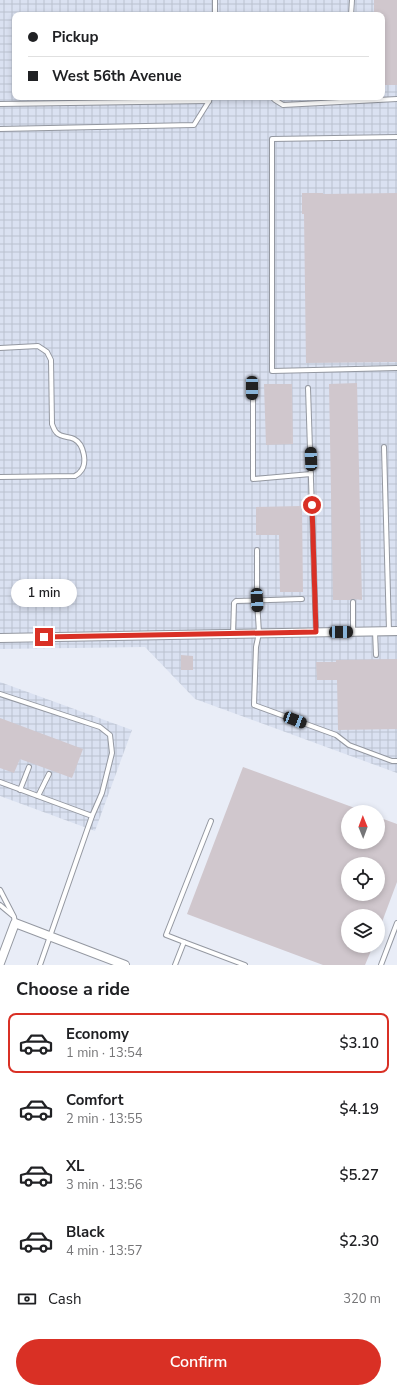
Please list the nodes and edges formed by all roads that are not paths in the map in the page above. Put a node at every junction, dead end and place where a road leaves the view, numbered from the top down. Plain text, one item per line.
1 (214, 0) edge
2 (352, 0) edge
3 (215, 12) edge
4 (351, 12) edge
5 (168, 100) edge
6 (209, 100) edge
7 (275, 100) edge
8 (397, 100) edge
9 (0, 104) edge
10 (0, 129) edge
11 (397, 137) edge
12 (0, 348) edge
13 (397, 368) edge
14 (252, 388) dead end
15 (308, 388) dead end
16 (384, 447) dead end
17 (311, 474) junction
18 (0, 477) edge
19 (257, 550) dead end
20 (302, 599) dead end
21 (257, 600) junction
22 (353, 602) dead end
23 (353, 631) junction
24 (374, 631) junction
25 (393, 631) edge
26 (316, 632) junction
27 (259, 633) junction
28 (233, 634) junction
29 (0, 638) edge
30 (376, 655) dead end
31 (0, 694) edge
32 (397, 761) edge
33 (29, 767) dead end
34 (48, 774) dead end
35 (0, 782) edge
36 (20, 790) junction
37 (38, 796) junction
38 (92, 816) junction
39 (211, 820) dead end
40 (0, 890) edge
41 (0, 905) edge
42 (14, 920) junction
43 (397, 923) edge
44 (50, 936) junction
45 (184, 942) junction
46 (0, 963) edge
47 (40, 965) edge
48 (125, 965) edge
49 (175, 965) edge
50 (245, 965) edge
51 (381, 965) edge

1 - 3 lane
2 - 4 lane
5 - 9 lane
6 - 10 lane
7 - 8 lane
11 - 13 lane
12 - 18 lane
14 - 17 lane
15 - 17 lane
16 - 25 lane
17 - 26 lane
19 - 21 lane
20 - 21 lane
21 - 27 lane
21 - 28 lane
22 - 23 lane
23 - 24 street
23 - 26 street
24 - 25 street
24 - 30 lane
26 - 27 street
27 - 28 street
27 - 32 lane
28 - 29 street
31 - 38 lane
33 - 36 lane
34 - 37 lane
35 - 36 lane
36 - 37 lane
37 - 38 lane
38 - 44 lane
39 - 45 lane
40 - 42 lane
41 - 42 lane
42 - 44 street
42 - 46 street
43 - 51 lane
44 - 47 lane
44 - 48 street
45 - 49 lane
45 - 50 lane

